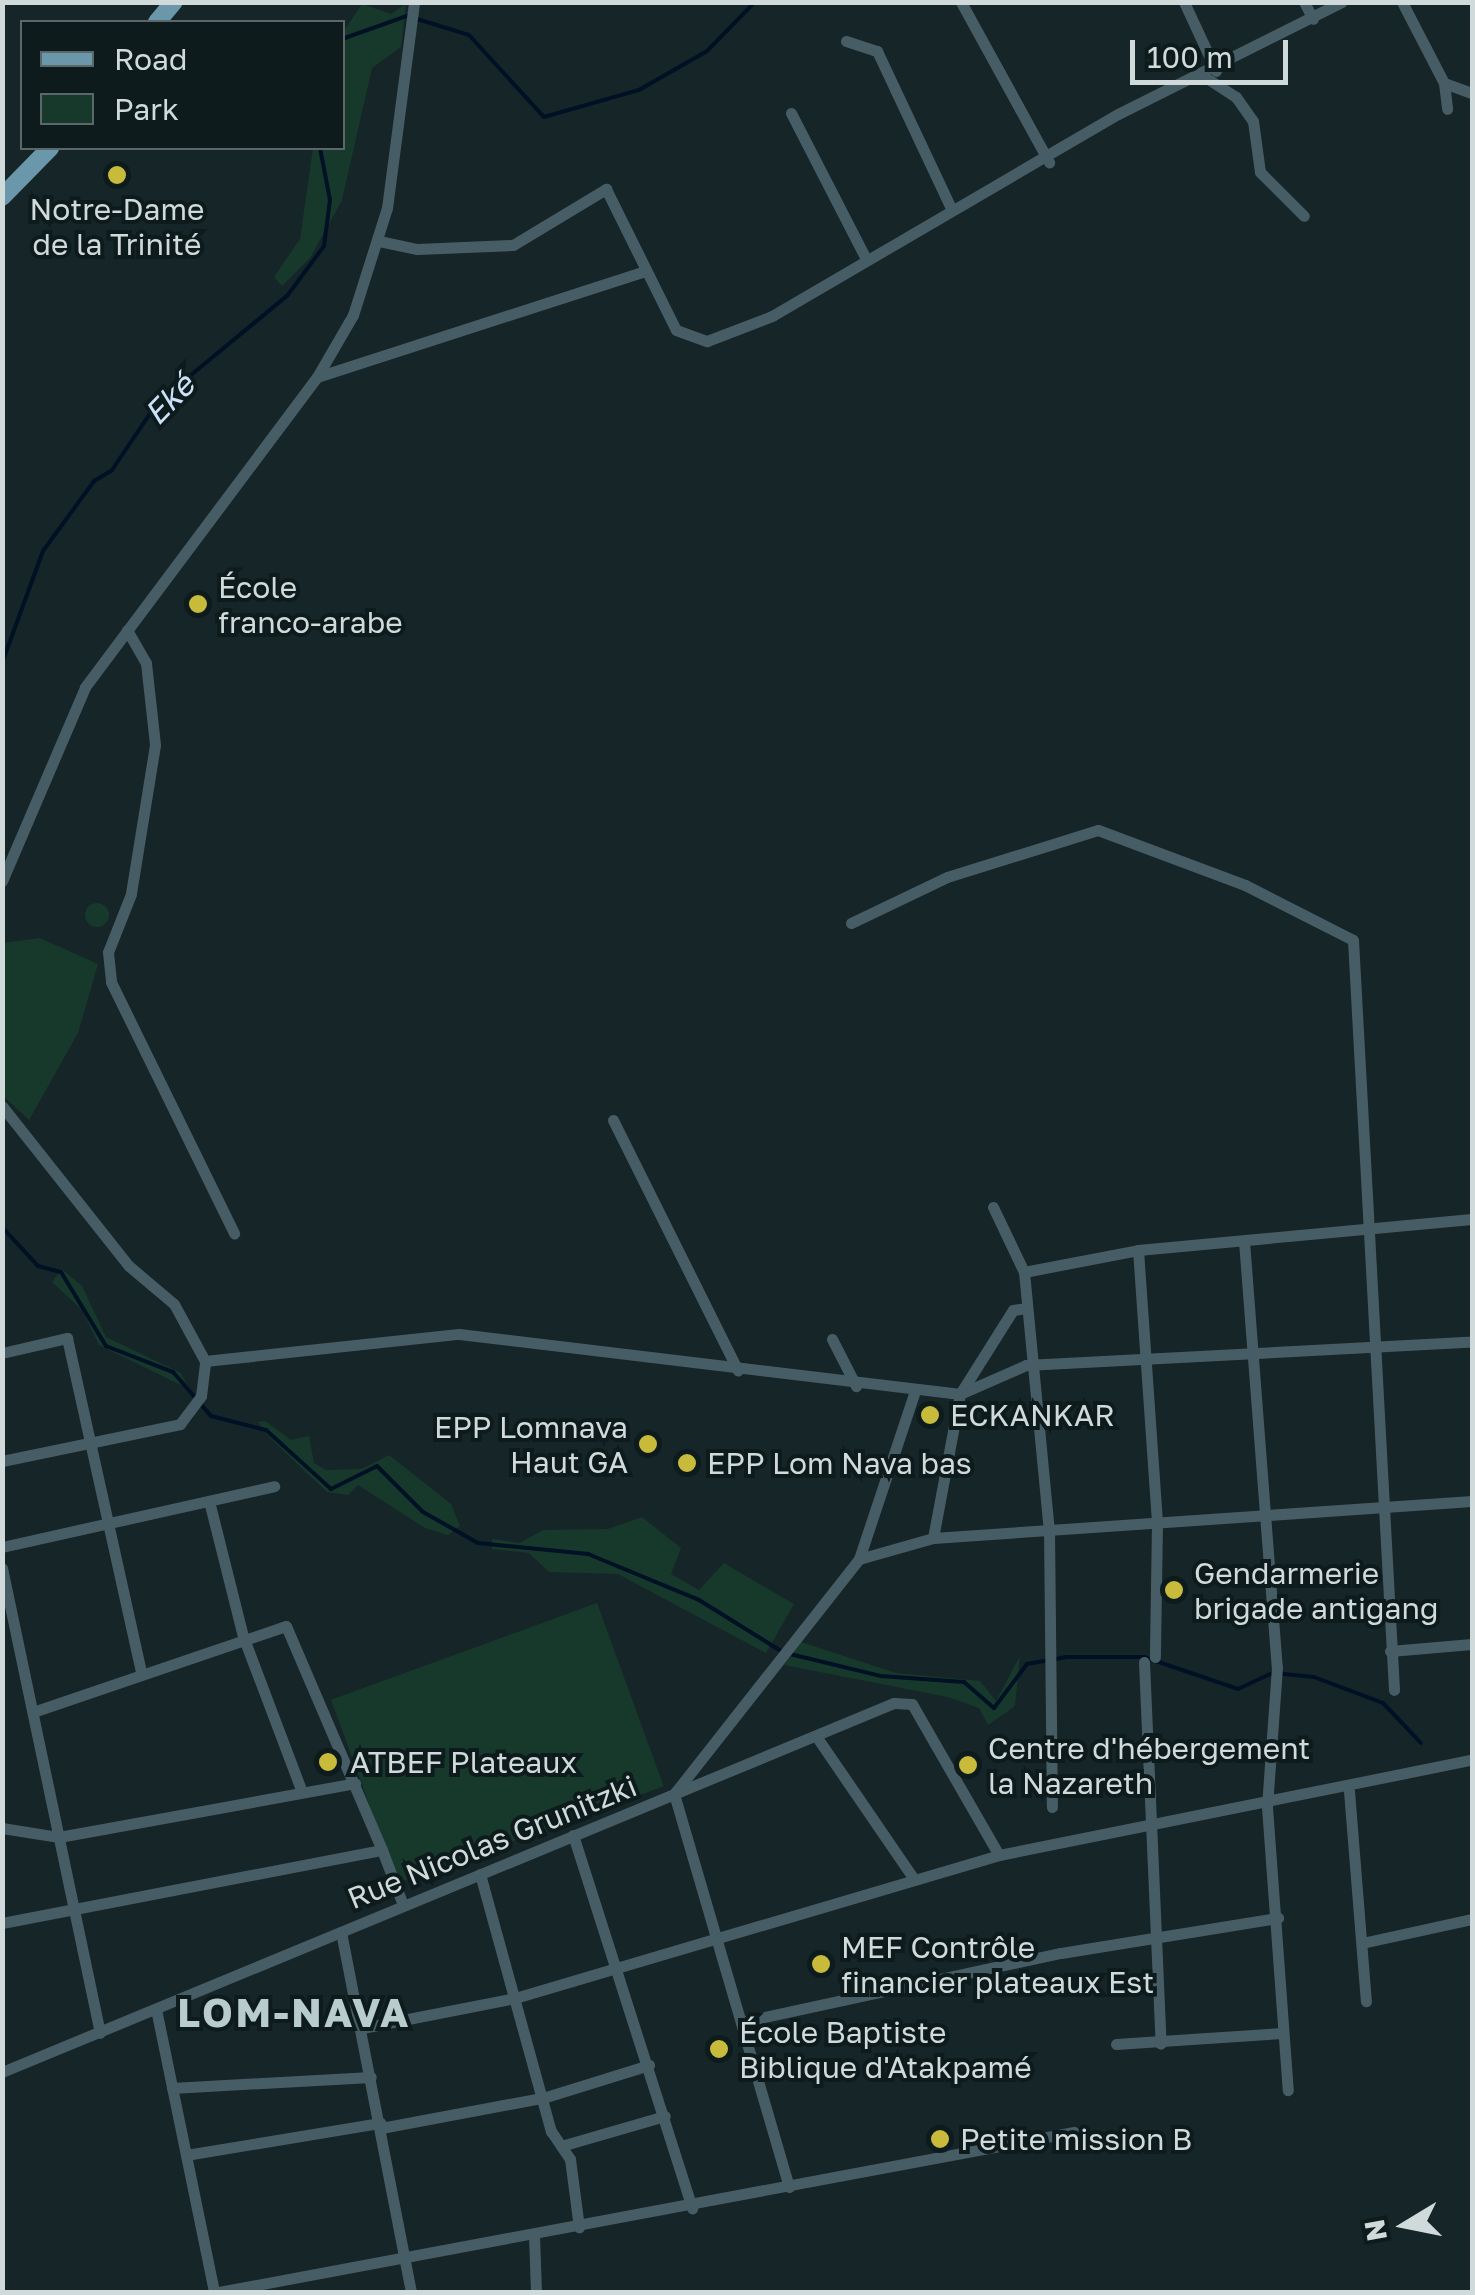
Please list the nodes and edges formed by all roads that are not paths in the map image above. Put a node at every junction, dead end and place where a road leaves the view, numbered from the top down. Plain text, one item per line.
1 (962, 2) edge
2 (1184, 2) edge
3 (1304, 2) edge
4 (1342, 2) edge
5 (1402, 2) edge
6 (413, 6) edge
7 (1313, 19) junction
8 (846, 41) dead end
9 (1211, 74) junction
10 (1444, 83) junction
11 (1472, 92) edge
12 (1447, 108) dead end
13 (791, 113) dead end
14 (48, 150) edge
15 (1049, 162) junction
16 (2, 196) edge
17 (951, 208) junction
18 (1304, 216) dead end
19 (380, 241) junction
20 (864, 257) junction
21 (645, 271) junction
22 (317, 377) junction
23 (127, 630) junction
24 (2, 881) edge
25 (851, 923) dead end
26 (2, 1106) edge
27 (613, 1120) dead end
28 (993, 1207) dead end
29 (1472, 1219) edge
30 (1370, 1228) junction
31 (234, 1233) dead end
32 (1244, 1242) junction
33 (1138, 1250) junction
34 (1024, 1272) junction
35 (1027, 1308) junction
36 (832, 1339) dead end
37 (1472, 1342) edge
38 (1368, 1343) junction
39 (1258, 1348) junction
40 (2, 1353) edge
41 (205, 1361) junction
42 (1147, 1361) junction
43 (1026, 1365) junction
44 (738, 1371) junction
45 (856, 1386) junction
46 (914, 1394) junction
47 (960, 1394) junction
48 (88, 1445) junction
49 (2, 1461) edge
50 (274, 1486) dead end
51 (209, 1501) junction
52 (1472, 1501) edge
53 (1382, 1507) junction
54 (1268, 1515) junction
55 (105, 1523) junction
56 (1157, 1523) junction
57 (1049, 1530) junction
58 (933, 1538) junction
59 (2, 1547) edge
60 (859, 1559) junction
61 (2, 1568) edge
62 (244, 1636) junction
63 (1472, 1644) edge
64 (1390, 1651) junction
65 (142, 1671) junction
66 (1394, 1690) dead end
67 (33, 1712) junction
68 (816, 1736) junction
69 (1472, 1760) edge
70 (354, 1783) junction
71 (1349, 1790) junction
72 (302, 1792) junction
73 (674, 1794) junction
74 (1052, 1807) dead end
75 (1267, 1807) junction
76 (1148, 1822) junction
77 (2, 1828) edge
78 (574, 1835) junction
79 (59, 1837) junction
80 (382, 1850) junction
81 (999, 1855) junction
82 (480, 1874) junction
83 (914, 1879) junction
84 (403, 1905) junction
85 (75, 1914) junction
86 (1278, 1918) junction
87 (1472, 1919) edge
88 (2, 1923) edge
89 (341, 1932) junction
90 (718, 1936) junction
91 (1156, 1937) junction
92 (1362, 1943) junction
93 (616, 1963) junction
94 (515, 1998) junction
95 (1366, 2001) dead end
96 (156, 2009) junction
97 (741, 2022) junction
98 (362, 2028) junction
99 (100, 2033) junction
100 (1283, 2033) junction
101 (1116, 2044) dead end
102 (1161, 2044) junction
103 (649, 2064) junction
104 (2, 2072) edge
105 (372, 2076) junction
106 (172, 2088) junction
107 (1288, 2090) dead end
108 (546, 2097) junction
109 (665, 2116) junction
110 (381, 2125) junction
111 (1074, 2132) dead end
112 (561, 2146) junction
113 (186, 2155) junction
114 (789, 2187) junction
115 (692, 2208) junction
116 (580, 2227) junction
117 (534, 2235) junction
118 (406, 2256) junction
119 (217, 2292) edge
120 (411, 2292) edge
121 (536, 2292) edge

1 - 15 street
2 - 9 street
3 - 7 street
4 - 7 street
5 - 10 street
6 - 19 street
7 - 9 street
8 - 17 street
9 - 15 street
9 - 18 street
10 - 11 street
10 - 12 street
13 - 20 street
14 - 16 main road
15 - 17 street
17 - 20 street
19 - 21 street
19 - 22 street
20 - 21 street
21 - 22 street
22 - 23 street
23 - 24 street
23 - 31 street
25 - 30 street
26 - 41 street
27 - 44 street
28 - 34 street
29 - 30 street
30 - 32 street
30 - 38 street
32 - 33 street
32 - 39 street
33 - 34 street
33 - 42 street
34 - 35 street
35 - 43 street
35 - 47 street
36 - 45 street
37 - 38 street
38 - 39 street
38 - 53 street
39 - 42 street
39 - 54 street
40 - 48 street
41 - 44 street
41 - 48 street
42 - 43 street
42 - 56 street
43 - 47 street
43 - 57 street
44 - 45 street
45 - 46 street
46 - 47 street
46 - 60 street, Rue Nicolas Grunitzki
47 - 58 street
48 - 49 street
48 - 55 street
50 - 51 street
51 - 55 street
51 - 62 street
52 - 53 street
53 - 54 street
53 - 64 street
54 - 56 street
54 - 75 street
55 - 59 street
55 - 65 street
56 - 57 street
56 - 76 street
57 - 58 street
57 - 74 street
58 - 60 street
60 - 73 street, Rue Nicolas Grunitzki
61 - 67 street
62 - 65 street
62 - 70 street
62 - 72 street
63 - 64 street
64 - 66 street
65 - 67 street
67 - 79 street
68 - 73 street
68 - 81 street
68 - 83 street
69 - 71 street
70 - 72 street
70 - 80 street
71 - 75 street
71 - 92 street
72 - 79 street
73 - 78 street, Rue Nicolas Grunitzki
73 - 90 street
75 - 76 street
75 - 86 street
76 - 81 street
76 - 91 street
77 - 79 street
78 - 82 street, Rue Nicolas Grunitzki
78 - 93 street
79 - 85 street
80 - 84 street
80 - 85 street
81 - 83 street
82 - 84 street, Rue Nicolas Grunitzki
82 - 94 street
83 - 90 street
84 - 89 street, Rue Nicolas Grunitzki
85 - 88 street
85 - 99 street
86 - 91 street
86 - 100 street
87 - 92 street
89 - 96 street, Rue Nicolas Grunitzki
89 - 98 street
90 - 93 street
90 - 97 street
91 - 97 street
91 - 102 street
92 - 95 street
93 - 94 street
93 - 103 street
94 - 98 street
94 - 108 street
96 - 99 street, Rue Nicolas Grunitzki
96 - 106 street
97 - 114 street
98 - 105 street
99 - 104 street, Rue Nicolas Grunitzki
100 - 102 street
100 - 107 street
101 - 102 street
103 - 108 street
103 - 109 street
105 - 106 street
105 - 110 street
106 - 113 street
108 - 110 street
108 - 112 street
109 - 112 street
109 - 115 street
110 - 113 street
110 - 118 street
111 - 114 street
112 - 116 street
113 - 119 street
114 - 115 street
115 - 116 street
116 - 117 street
117 - 118 street
117 - 121 street
118 - 119 street
118 - 120 street

